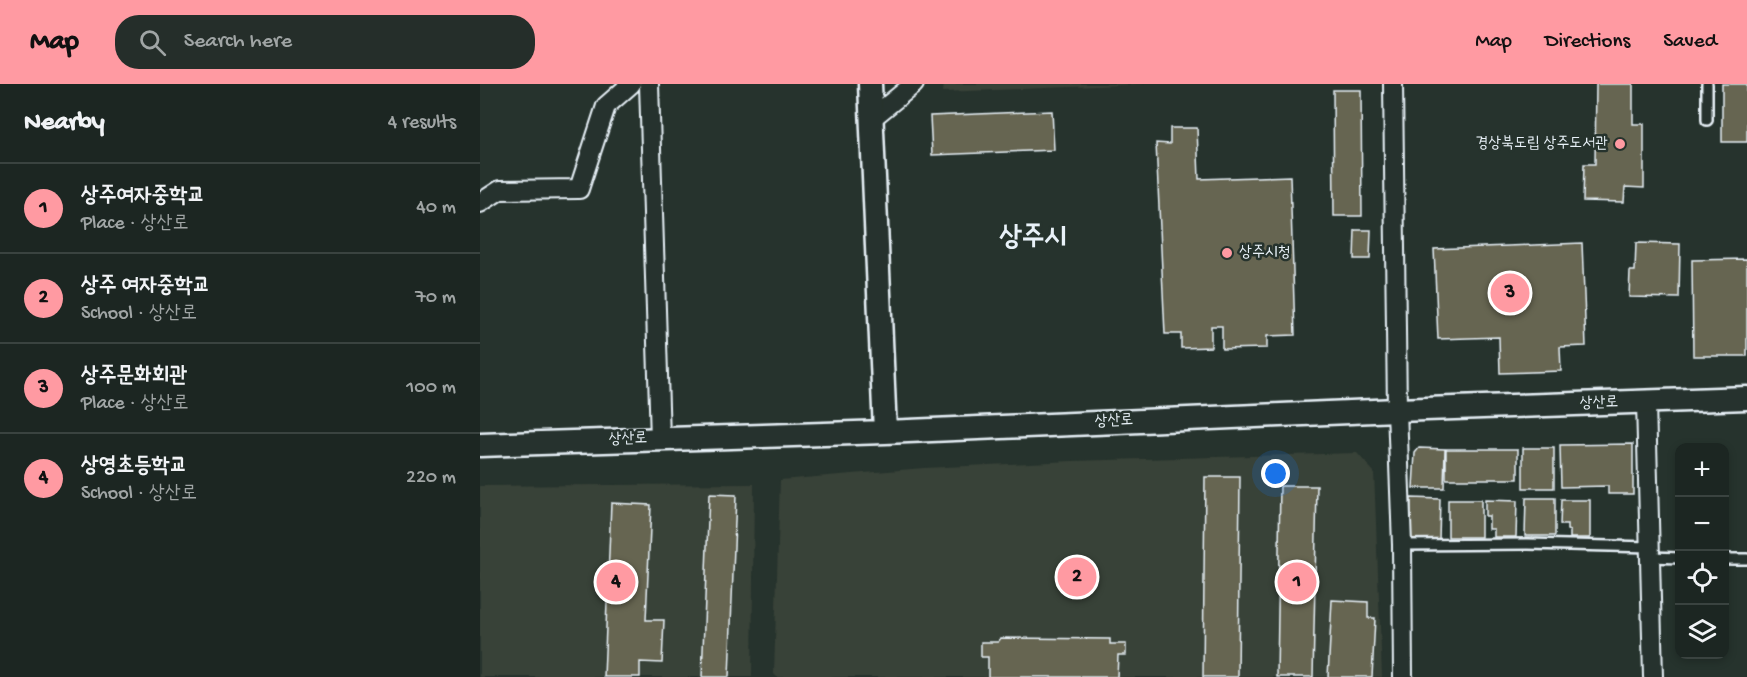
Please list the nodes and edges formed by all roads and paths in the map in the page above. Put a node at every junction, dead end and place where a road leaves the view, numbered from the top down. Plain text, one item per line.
1 (631, 84) edge
2 (649, 84) edge
3 (870, 84) edge
4 (914, 84) edge
5 (1393, 84) edge
6 (1707, 84) edge
7 (871, 119) junction
8 (1707, 120) dead end
9 (480, 203) edge
10 (1747, 398) edge
11 (1646, 402) junction
12 (1396, 410) junction
13 (885, 432) junction
14 (660, 439) junction
15 (480, 445) edge
16 (1402, 545) junction
17 (1651, 552) junction
18 (1675, 557) edge
19 (1729, 559) edge
20 (1747, 559) edge
21 (1403, 677) edge
22 (1653, 677) edge

1 - 9 street
2 - 14 street
3 - 7 street
4 - 7 street
5 - 12 street
6 - 8 lane
7 - 13 street
10 - 11 street, 상산로
11 - 12 street, 상산로
11 - 17 street
12 - 13 street, 상산로
12 - 16 street
13 - 14 street, 상산로
14 - 15 street, 상산로
16 - 17 lane
16 - 21 street
17 - 18 lane
17 - 22 street
19 - 20 lane

